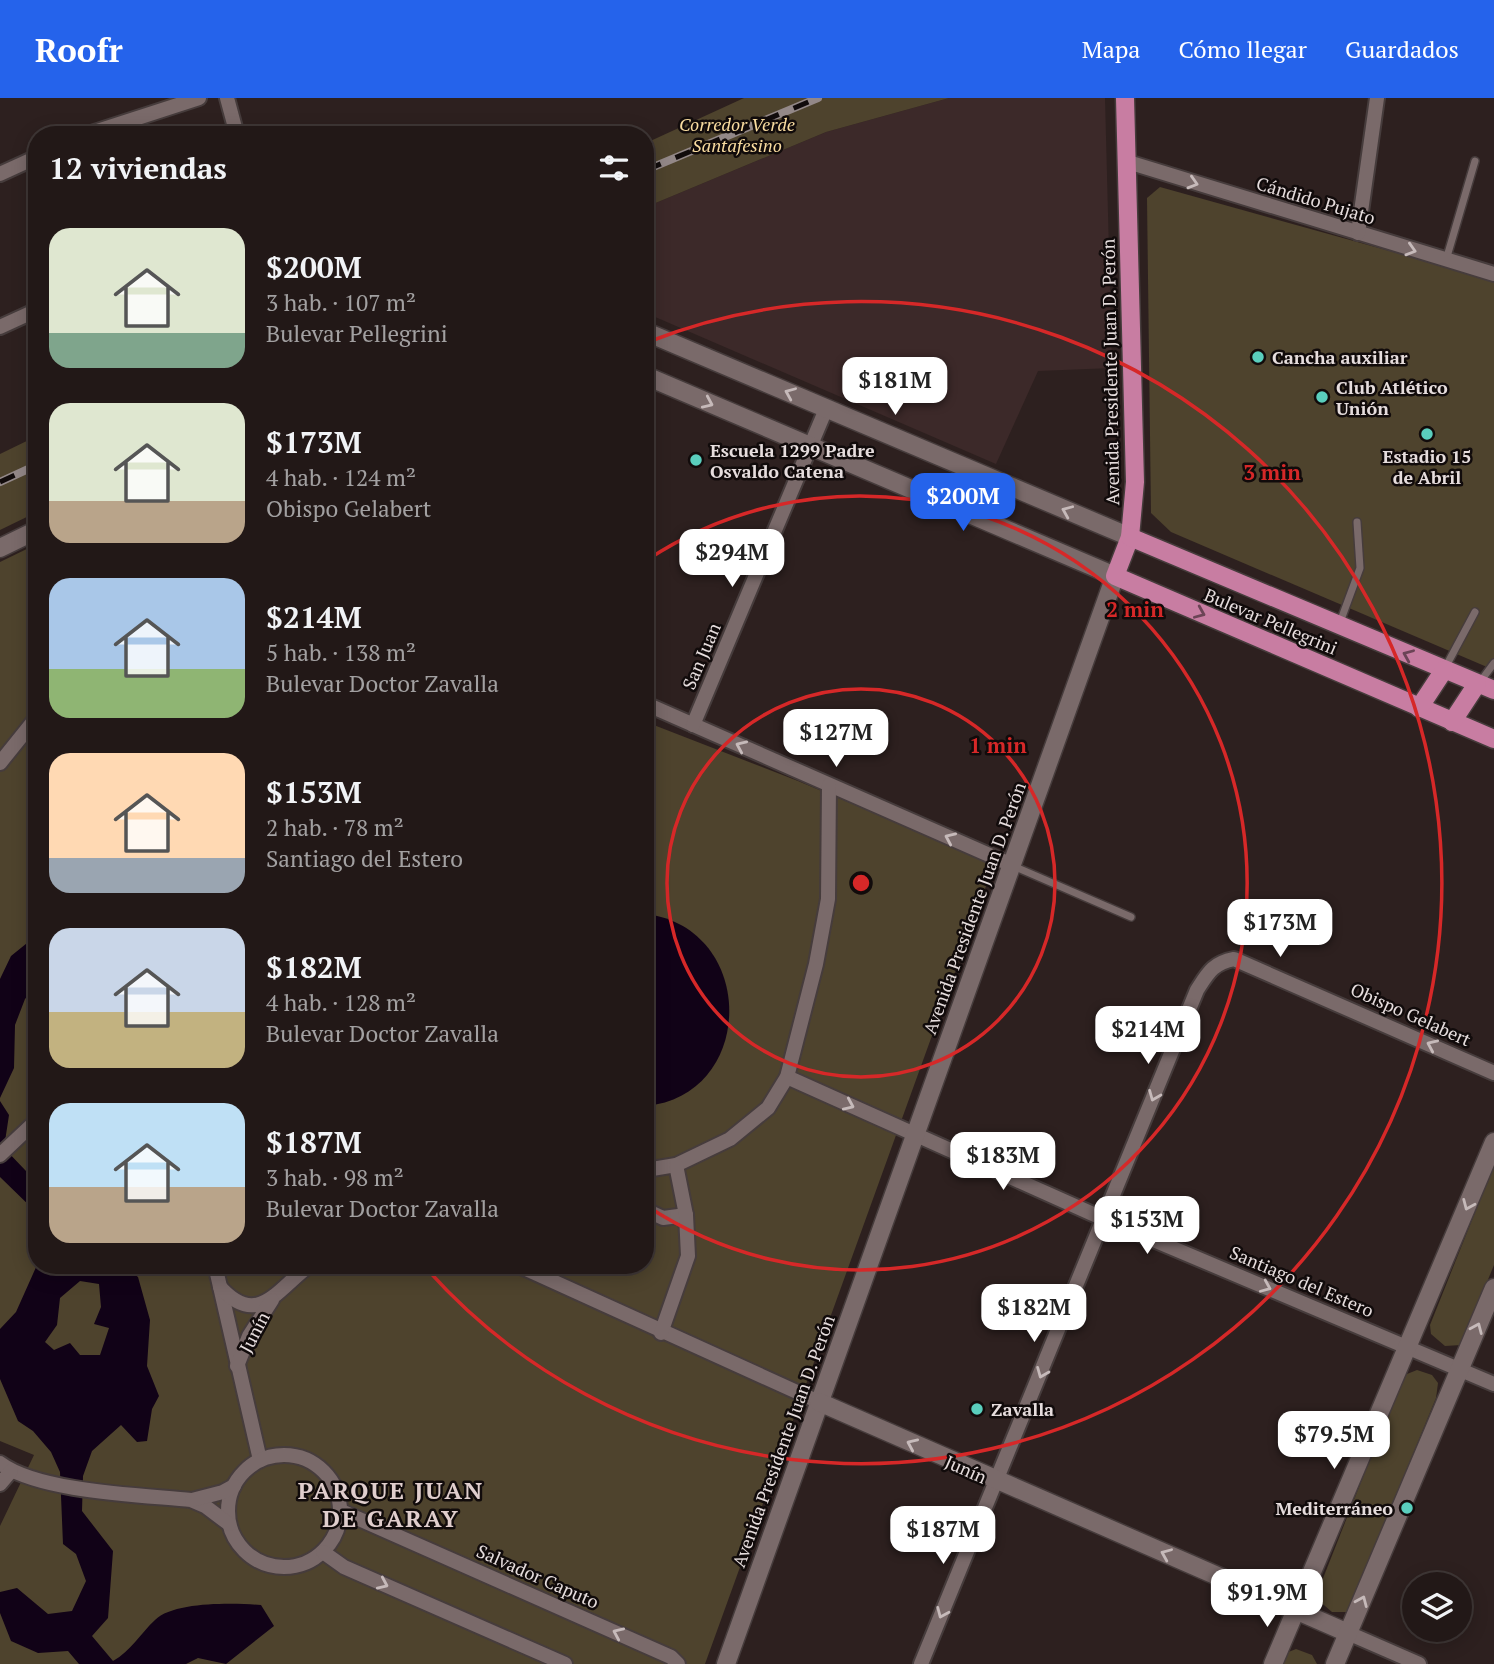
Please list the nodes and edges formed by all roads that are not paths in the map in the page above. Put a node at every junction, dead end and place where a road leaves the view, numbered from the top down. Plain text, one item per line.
1 (198, 98) edge
2 (226, 98) edge
3 (1125, 98) edge
4 (1132, 98) edge
5 (1377, 98) edge
6 (112, 126) edge
7 (234, 126) edge
8 (1128, 143) junction
9 (28, 160) edge
10 (1475, 161) dead end
11 (1128, 162) junction
12 (0, 174) edge
13 (1358, 233) junction
14 (1446, 261) junction
15 (1494, 274) edge
16 (28, 314) edge
17 (0, 327) edge
18 (654, 335) edge
19 (654, 380) edge
20 (826, 409) junction
21 (810, 449) junction
22 (1357, 522) dead end
23 (28, 534) edge
24 (1130, 537) junction
25 (0, 548) edge
26 (1115, 576) junction
27 (1475, 612) dead end
28 (1339, 626) junction
29 (1494, 663) edge
30 (1444, 670) junction
31 (1486, 687) edge
32 (654, 708) edge
33 (1419, 708) junction
34 (1452, 722) junction
35 (693, 725) junction
36 (28, 728) edge
37 (1494, 739) edge
38 (0, 764) edge
39 (829, 785) junction
40 (1012, 865) junction
41 (1131, 917) dead end
42 (1494, 1073) edge
43 (787, 1077) junction
44 (28, 1129) edge
45 (915, 1134) junction
46 (1494, 1142) edge
47 (0, 1154) edge
48 (676, 1165) junction
49 (654, 1169) edge
50 (654, 1214) edge
51 (686, 1215) junction
52 (1104, 1219) junction
53 (217, 1274) edge
54 (300, 1274) edge
55 (536, 1274) edge
56 (219, 1286) junction
57 (1494, 1288) edge
58 (272, 1299) junction
59 (661, 1333) junction
60 (1407, 1348) junction
61 (237, 1366) junction
62 (1460, 1369) junction
63 (1494, 1384) edge
64 (819, 1402) junction
65 (260, 1460) junction
66 (5, 1467) edge
67 (997, 1482) junction
68 (0, 1484) edge
69 (234, 1486) junction
70 (191, 1500) junction
71 (341, 1511) junction
72 (229, 1524) junction
73 (323, 1552) junction
74 (1297, 1609) junction
75 (1348, 1633) junction
76 (674, 1662) edge
77 (565, 1664) edge
78 (726, 1664) edge
79 (921, 1664) edge
80 (1273, 1664) edge
81 (1335, 1664) edge
82 (1419, 1664) edge

1 - 6 street
2 - 7 street
3 - 8 main road, Avenida Presidente Juan D. Perón
4 - 8 main road, Avenida Presidente Juan D. Perón
5 - 13 street
8 - 11 main road, Avenida Presidente Juan D. Perón
9 - 12 street
10 - 14 lane
11 -> 13 street, Cándido Pujato
11 - 24 main road, Avenida Presidente Juan D. Perón
13 -> 14 street, Cándido Pujato
14 - 15 street, Cándido Pujato
16 - 17 street
20 -> 18 street, Bulevar Pellegrini
19 -> 21 street, Bulevar Pellegrini
20 - 21 street, San Juan
24 -> 20 street, Bulevar Pellegrini
21 - 26 street, Bulevar Pellegrini
21 - 35 street, San Juan
22 - 28 lane
23 - 25 street
24 - 26 main road, Avenida Presidente Juan D. Perón
24 - 28 main road, Bulevar Pellegrini
26 -> 33 main road, Bulevar Pellegrini
26 - 40 street, Avenida Presidente Juan D. Perón
27 - 30 lane
30 -> 28 main road, Bulevar Pellegrini
29 - 31 lane
30 - 31 main road, Bulevar Pellegrini
30 - 33 main road
31 - 34 main road
32 - 35 street
33 - 34 main road, Bulevar Pellegrini
34 - 37 main road, Bulevar Pellegrini
39 -> 35 street
36 - 38 street
40 -> 39 street
39 - 43 street
40 - 41 lane
40 - 45 street, Avenida Presidente Juan D. Perón
42 -> 52 street, Obispo Gelabert
43 -> 45 street, Santiago del Estero
43 - 48 street
44 - 47 street
45 - 52 street, Santiago del Estero
45 - 64 street, Avenida Presidente Juan D. Perón
46 -> 60 street
48 - 49 street
48 - 51 street
50 - 51 street
51 - 59 street
52 -> 60 street, Santiago del Estero
52 -> 67 street
53 - 56 street
54 - 58 street, Junín
55 - 59 street, Junín
56 - 58 street, Junín
56 - 61 street
62 -> 57 street
58 - 61 street, Junín
59 - 64 street, Junín
60 - 62 street, Santiago del Estero
60 - 74 street
61 - 65 street
62 - 63 street, Santiago del Estero
75 -> 62 street
67 -> 64 street, Junín
64 - 78 street, Avenida Presidente Juan D. Perón
65 - 69 street
65 - 71 street
66 - 68 street
66 - 70 street
74 -> 67 street, Junín
67 -> 79 street
69 - 70 street
69 - 72 street
70 - 72 street
71 - 73 street
76 -> 71 street, Salvador Caputo
72 - 73 street
73 -> 77 street
74 - 75 street, Junín
74 - 80 street
75 - 81 street
75 - 82 street, Junín

